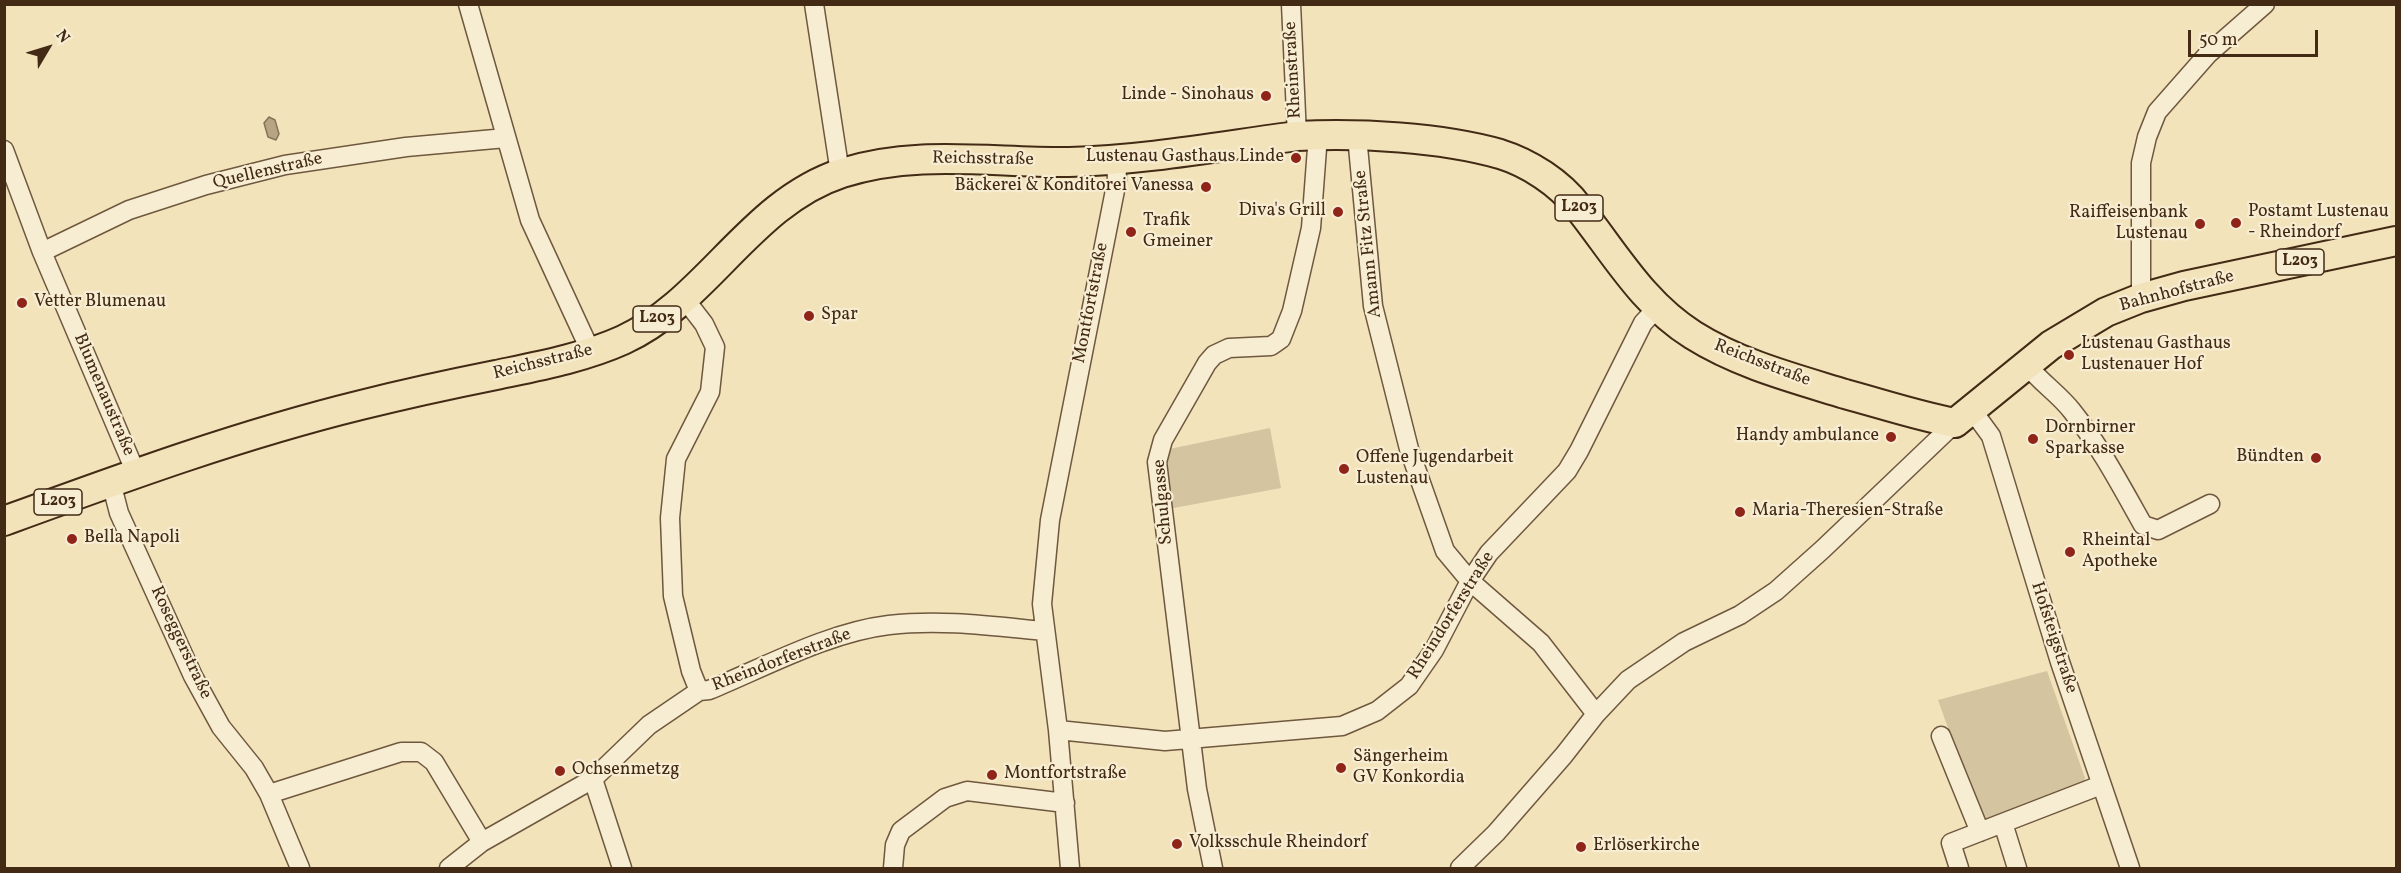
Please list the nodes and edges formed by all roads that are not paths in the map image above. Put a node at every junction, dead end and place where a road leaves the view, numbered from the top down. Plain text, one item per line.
1 (468, 4) edge
2 (814, 4) edge
3 (1291, 4) edge
4 (2265, 4) edge
5 (1307, 135) junction
6 (1357, 136) junction
7 (506, 138) junction
8 (4, 150) edge
9 (1116, 159) junction
10 (840, 173) junction
11 (2397, 241) edge
12 (42, 252) junction
13 (684, 298) junction
14 (2141, 298) junction
15 (1658, 307) junction
16 (591, 352) junction
17 (2027, 365) junction
18 (1964, 417) junction
19 (124, 478) junction
20 (2210, 504) dead end
21 (4, 521) edge
22 (1470, 580) junction
23 (1044, 631) junction
24 (699, 691) junction
25 (1596, 714) junction
26 (1058, 730) junction
27 (1941, 736) dead end
28 (1191, 739) junction
29 (593, 779) junction
30 (2101, 785) junction
31 (269, 794) junction
32 (1065, 803) junction
33 (2003, 823) junction
34 (1980, 832) junction
35 (482, 842) junction
36 (300, 868) edge
37 (449, 868) edge
38 (622, 868) edge
39 (893, 868) edge
40 (1071, 868) edge
41 (1213, 868) edge
42 (1460, 868) edge
43 (1959, 868) edge
44 (2017, 868) edge
45 (2130, 868) edge

1 - 7 street
2 - 10 street
3 - 5 street, Rheinstraße
4 - 14 street
5 - 6 main road, Reichsstraße / L203
5 - 9 main road, Reichsstraße / L203
5 - 28 street, Schulgasse
6 - 15 main road, Reichsstraße / L203
6 - 22 street, Amann Fitz Straße
7 - 12 street, Quellenstraße
7 - 16 street
8 - 12 street, Blumenaustraße
9 - 10 main road, Reichsstraße / L203
9 - 23 street, Montfortstraße
10 - 13 main road, Reichsstraße / L203
11 - 14 main road, Bahnhofstraße / L203
12 - 19 street, Blumenaustraße
13 - 16 main road, Reichsstraße / L203
13 - 24 street, Rheindorferstraße
14 - 17 main road, Bahnhofstraße / L203
15 - 18 main road, Reichsstraße / L203
15 - 22 street, Rheindorferstraße
16 - 19 main road, Reichsstraße / L203
17 - 18 main road, Bahnhofstraße / L203
17 - 20 street
18 - 25 street
18 - 30 street, Hofsteigstraße
19 - 21 main road, Reichsstraße / L203
19 - 31 street, Roseggerstraße
22 - 25 street, Amann Fitz Straße
22 - 28 street, Rheindorferstraße
23 - 24 street, Rheindorferstraße
23 - 26 street, Montfortstraße
24 - 29 street, Rheindorferstraße
25 - 42 street
26 - 28 street, Rheindorferstraße
26 - 32 street, Montfortstraße
27 - 34 street
28 - 41 street, Schulgasse
29 - 35 street, Rheindorferstraße
29 - 38 street
30 - 33 street
30 - 45 street, Hofsteigstraße
31 - 35 street
31 - 36 street, Roseggerstraße
32 - 39 street
32 - 40 street, Montfortstraße
33 - 34 street
33 - 44 street
34 - 43 street
35 - 37 street, Rheindorferstraße

